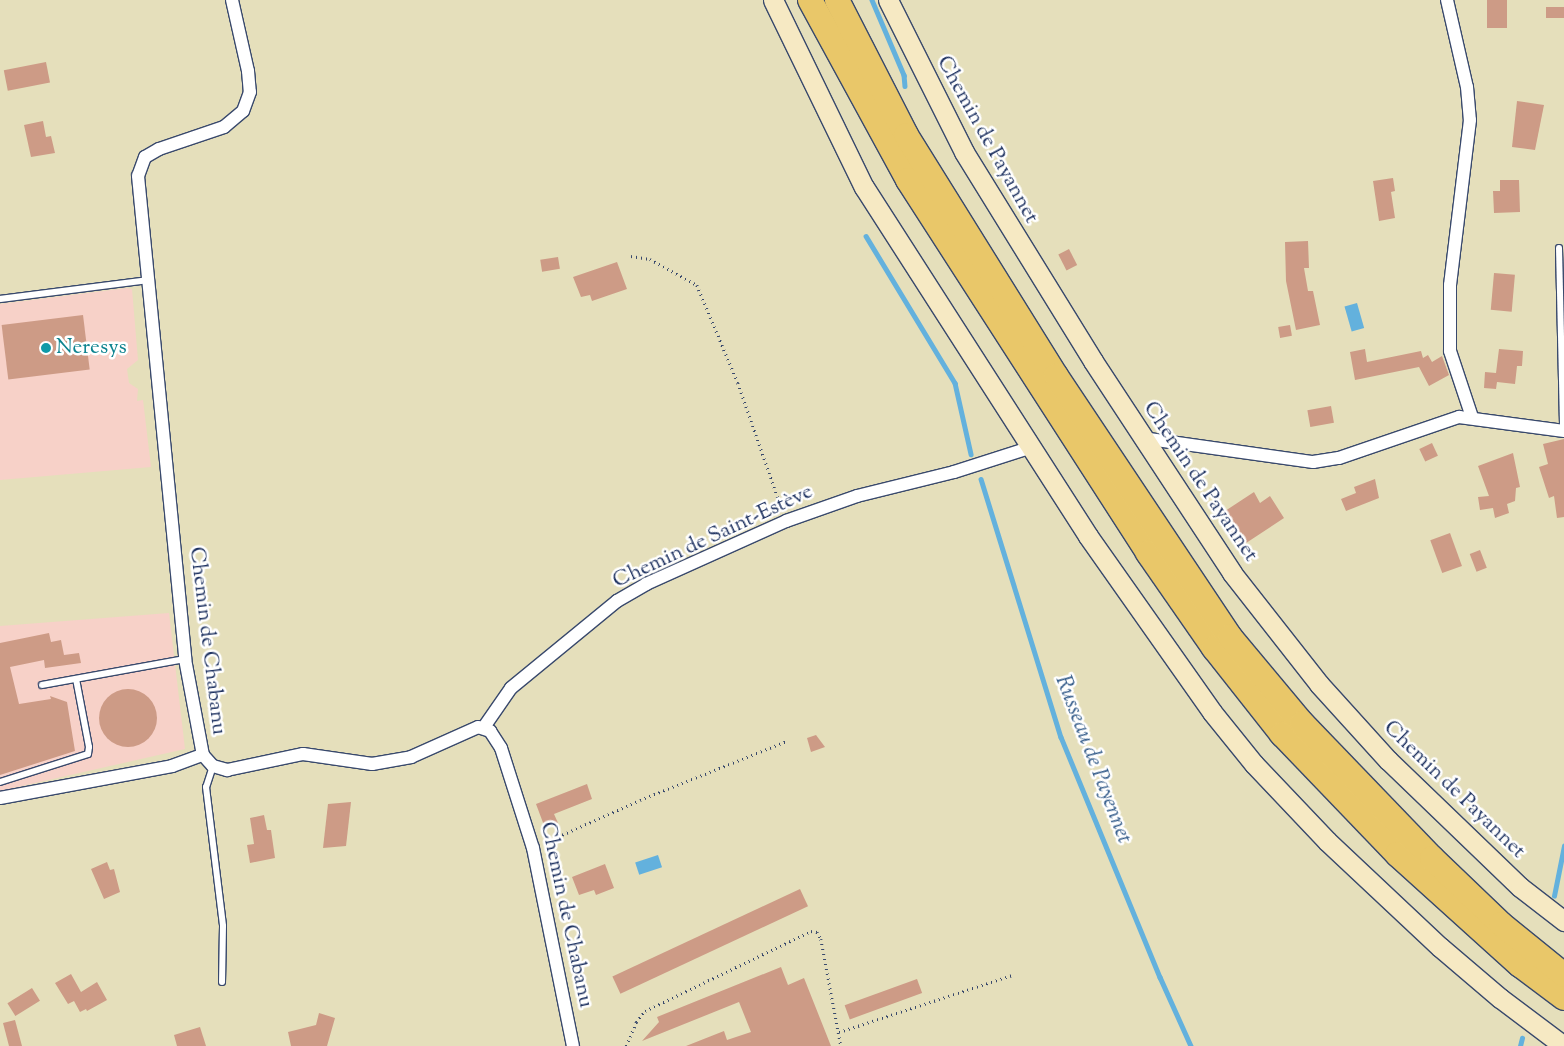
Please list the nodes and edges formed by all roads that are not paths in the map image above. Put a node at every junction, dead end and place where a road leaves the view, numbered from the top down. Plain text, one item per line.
1 (232, 0) edge
2 (774, 0) edge
3 (810, 0) edge
4 (837, 0) edge
5 (888, 0) edge
6 (1447, 0) edge
7 (1559, 248) dead end
8 (148, 280) junction
9 (0, 299) edge
10 (1472, 417) junction
11 (1564, 431) edge
12 (1142, 438) junction
13 (1032, 447) junction
14 (186, 659) junction
15 (76, 679) junction
16 (42, 685) dead end
17 (484, 727) junction
18 (202, 755) junction
19 (213, 766) junction
20 (0, 782) edge
21 (0, 798) edge
22 (1564, 921) edge
23 (1564, 975) edge
24 (222, 982) dead end
25 (1564, 998) edge
26 (573, 1046) edge
27 (1564, 1046) edge

1 - 8 street, Chemin de Chabanu
2 - 13 street
3 - 25 highway
4 - 23 highway
5 - 12 street, Chemin de Payannet
6 - 10 street
7 - 11 lane
8 - 9 lane
8 - 14 street, Chemin de Chabanu
10 - 11 street
10 - 12 street
12 - 22 street, Chemin de Payannet
13 - 17 street, Chemin de Saint-Estève
13 - 27 street
14 - 15 lane
14 - 18 street, Chemin de Chabanu
15 - 16 lane
15 - 20 lane
17 - 19 street, Chemin de Chabanu
17 - 26 street, Chemin de Chabanu
18 - 19 street, Chemin de Chabanu
18 - 21 street
19 - 24 lane

